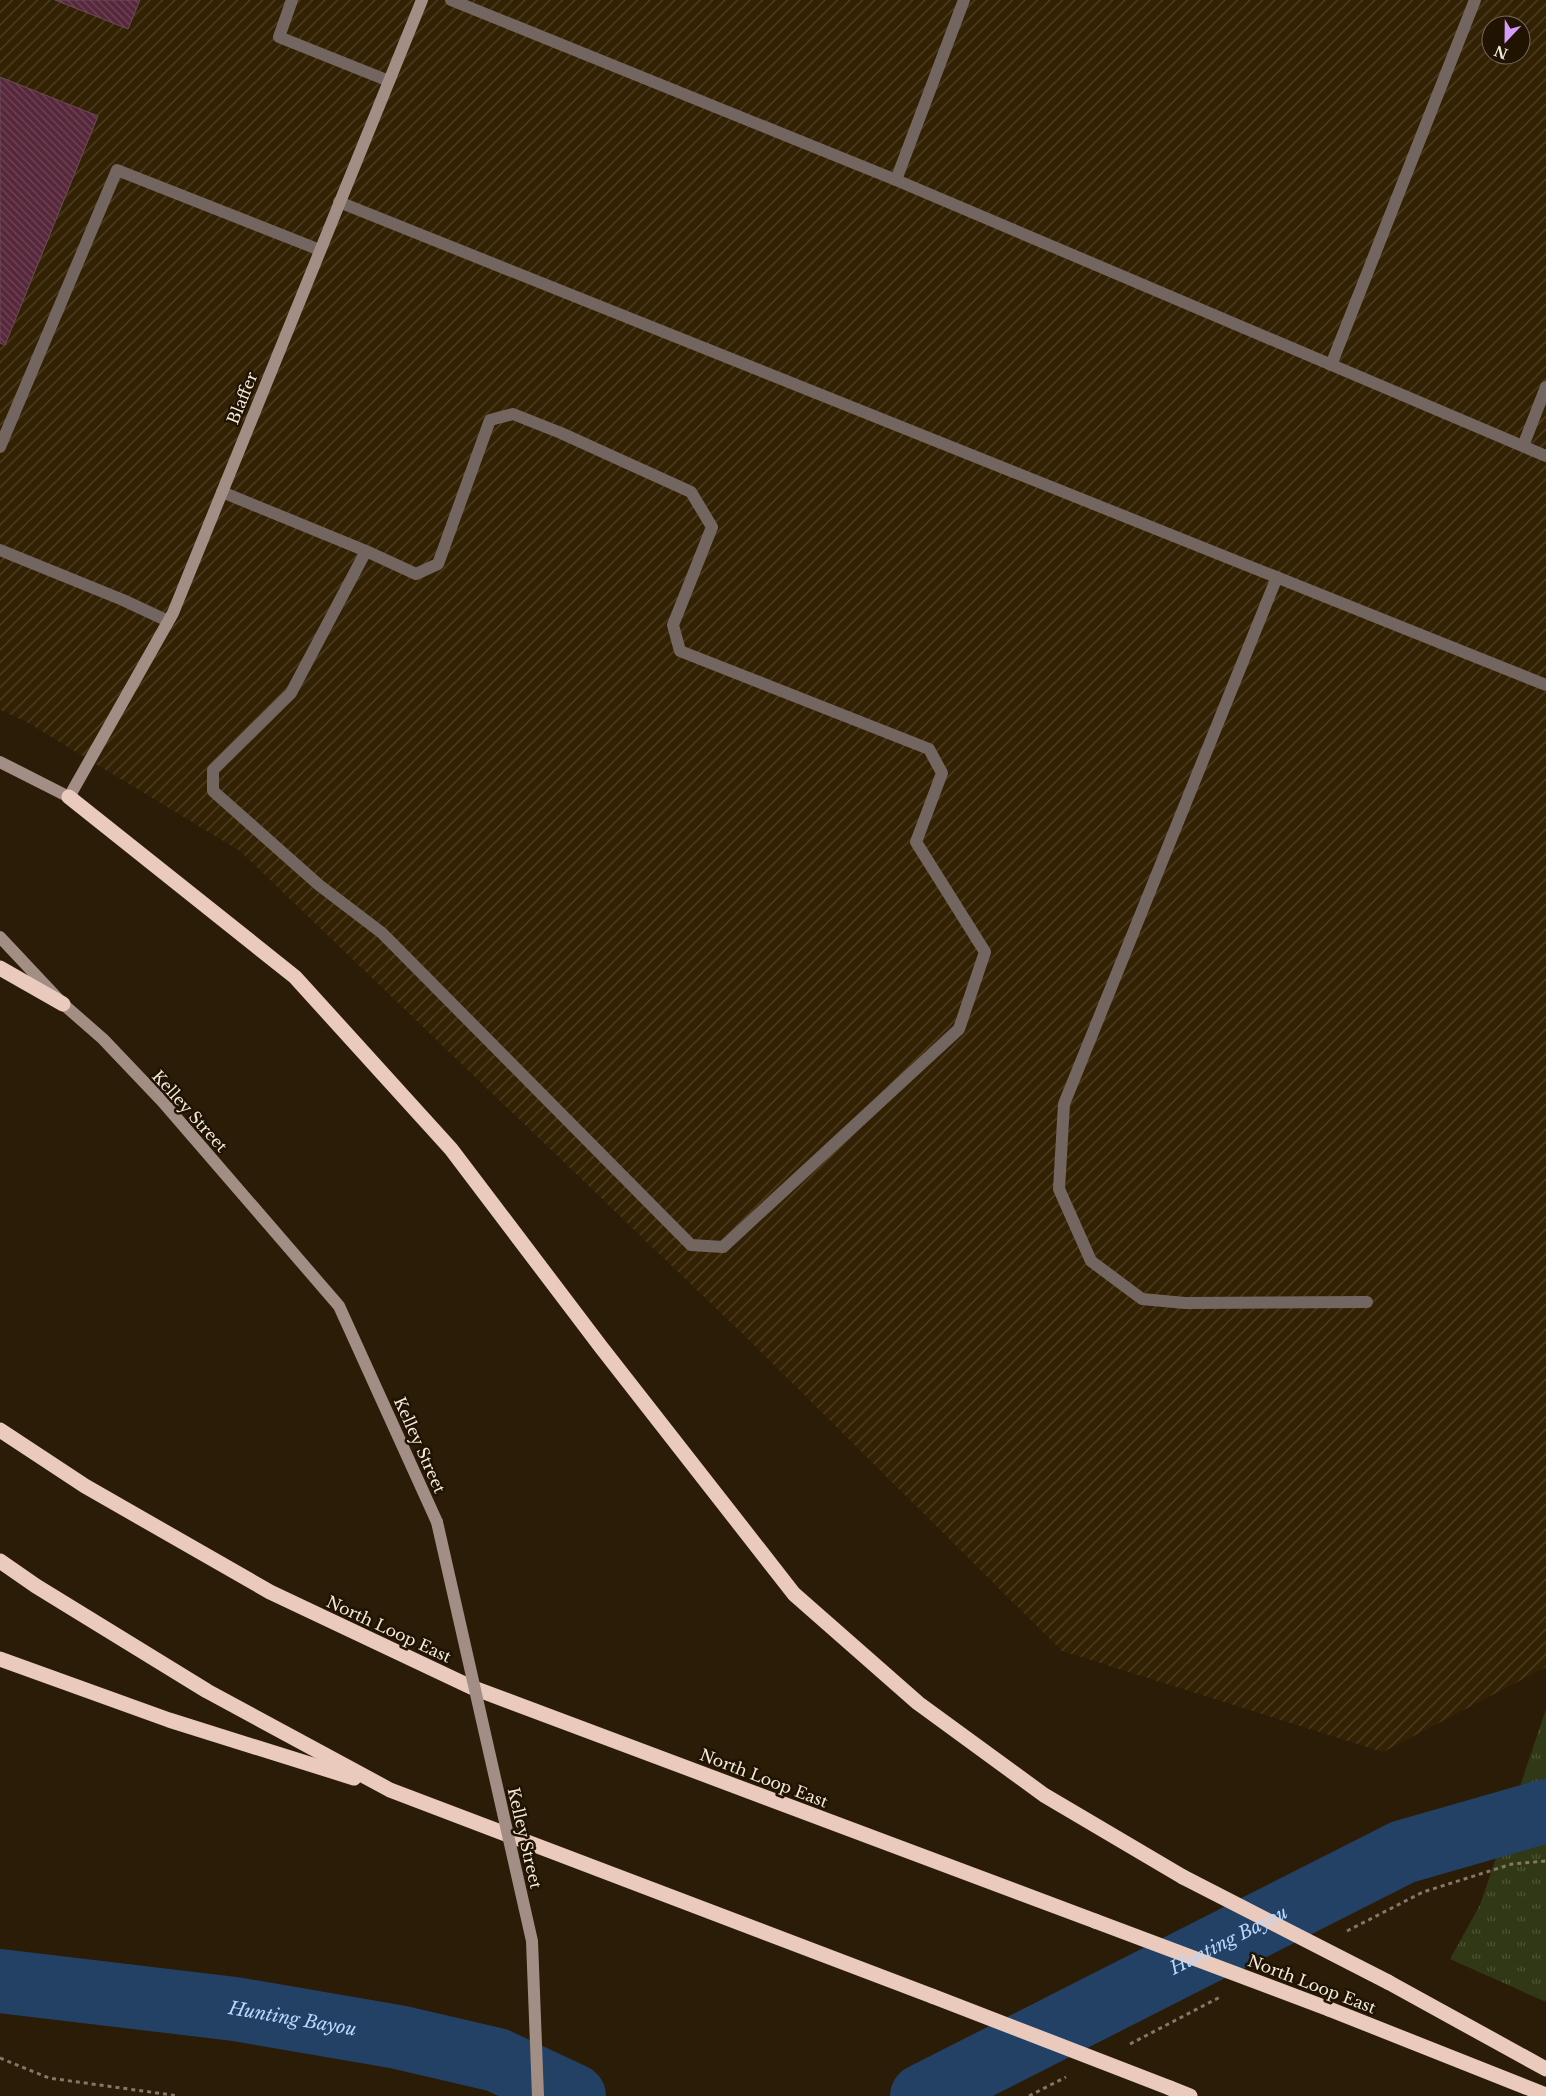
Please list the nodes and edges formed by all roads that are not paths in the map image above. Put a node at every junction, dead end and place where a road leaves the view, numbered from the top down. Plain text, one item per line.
1 (292, 0) edge
2 (422, 0) edge
3 (451, 0) edge
4 (964, 0) edge
5 (1475, 0) edge
6 (389, 81) junction
7 (896, 180) junction
8 (340, 202) junction
9 (320, 250) junction
10 (1331, 365) junction
11 (1546, 387) edge
12 (1523, 446) junction
13 (0, 447) edge
14 (1546, 456) edge
15 (222, 492) junction
16 (0, 550) edge
17 (366, 551) junction
18 (1277, 577) junction
19 (168, 621) junction
20 (1546, 685) edge
21 (0, 762) edge
22 (68, 797) junction
23 (0, 937) edge
24 (0, 968) edge
25 (63, 1004) junction
26 (1367, 1302) dead end
27 (0, 1430) edge
28 (0, 1561) edge
29 (0, 1659) edge
30 (390, 1790) junction
31 (1546, 2069) edge
32 (1546, 2095) edge
33 (538, 2096) edge
34 (1190, 2096) edge

1 - 6 lane
2 - 6 main road, Blaffer
3 - 7 lane
4 - 7 lane
5 - 10 lane
6 - 8 main road, Blaffer
7 - 10 lane
8 - 9 main road, Blaffer
8 - 18 lane
9 - 13 lane
9 - 15 main road, Blaffer
10 - 12 lane
11 - 12 lane
12 - 14 lane
15 - 17 lane
15 - 19 main road, Blaffer
16 - 19 lane
17 - 17 lane
18 - 20 lane
18 - 26 lane
19 - 22 main road, Blaffer
21 - 22 main road
22 - 31 highway, bridge
23 - 25 main road, Kelley Street
24 - 25 highway
25 - 33 main road, Kelley Street, bridge
27 - 32 highway, North Loop East, bridge
28 - 30 highway
29 - 30 highway
30 - 34 highway, bridge

